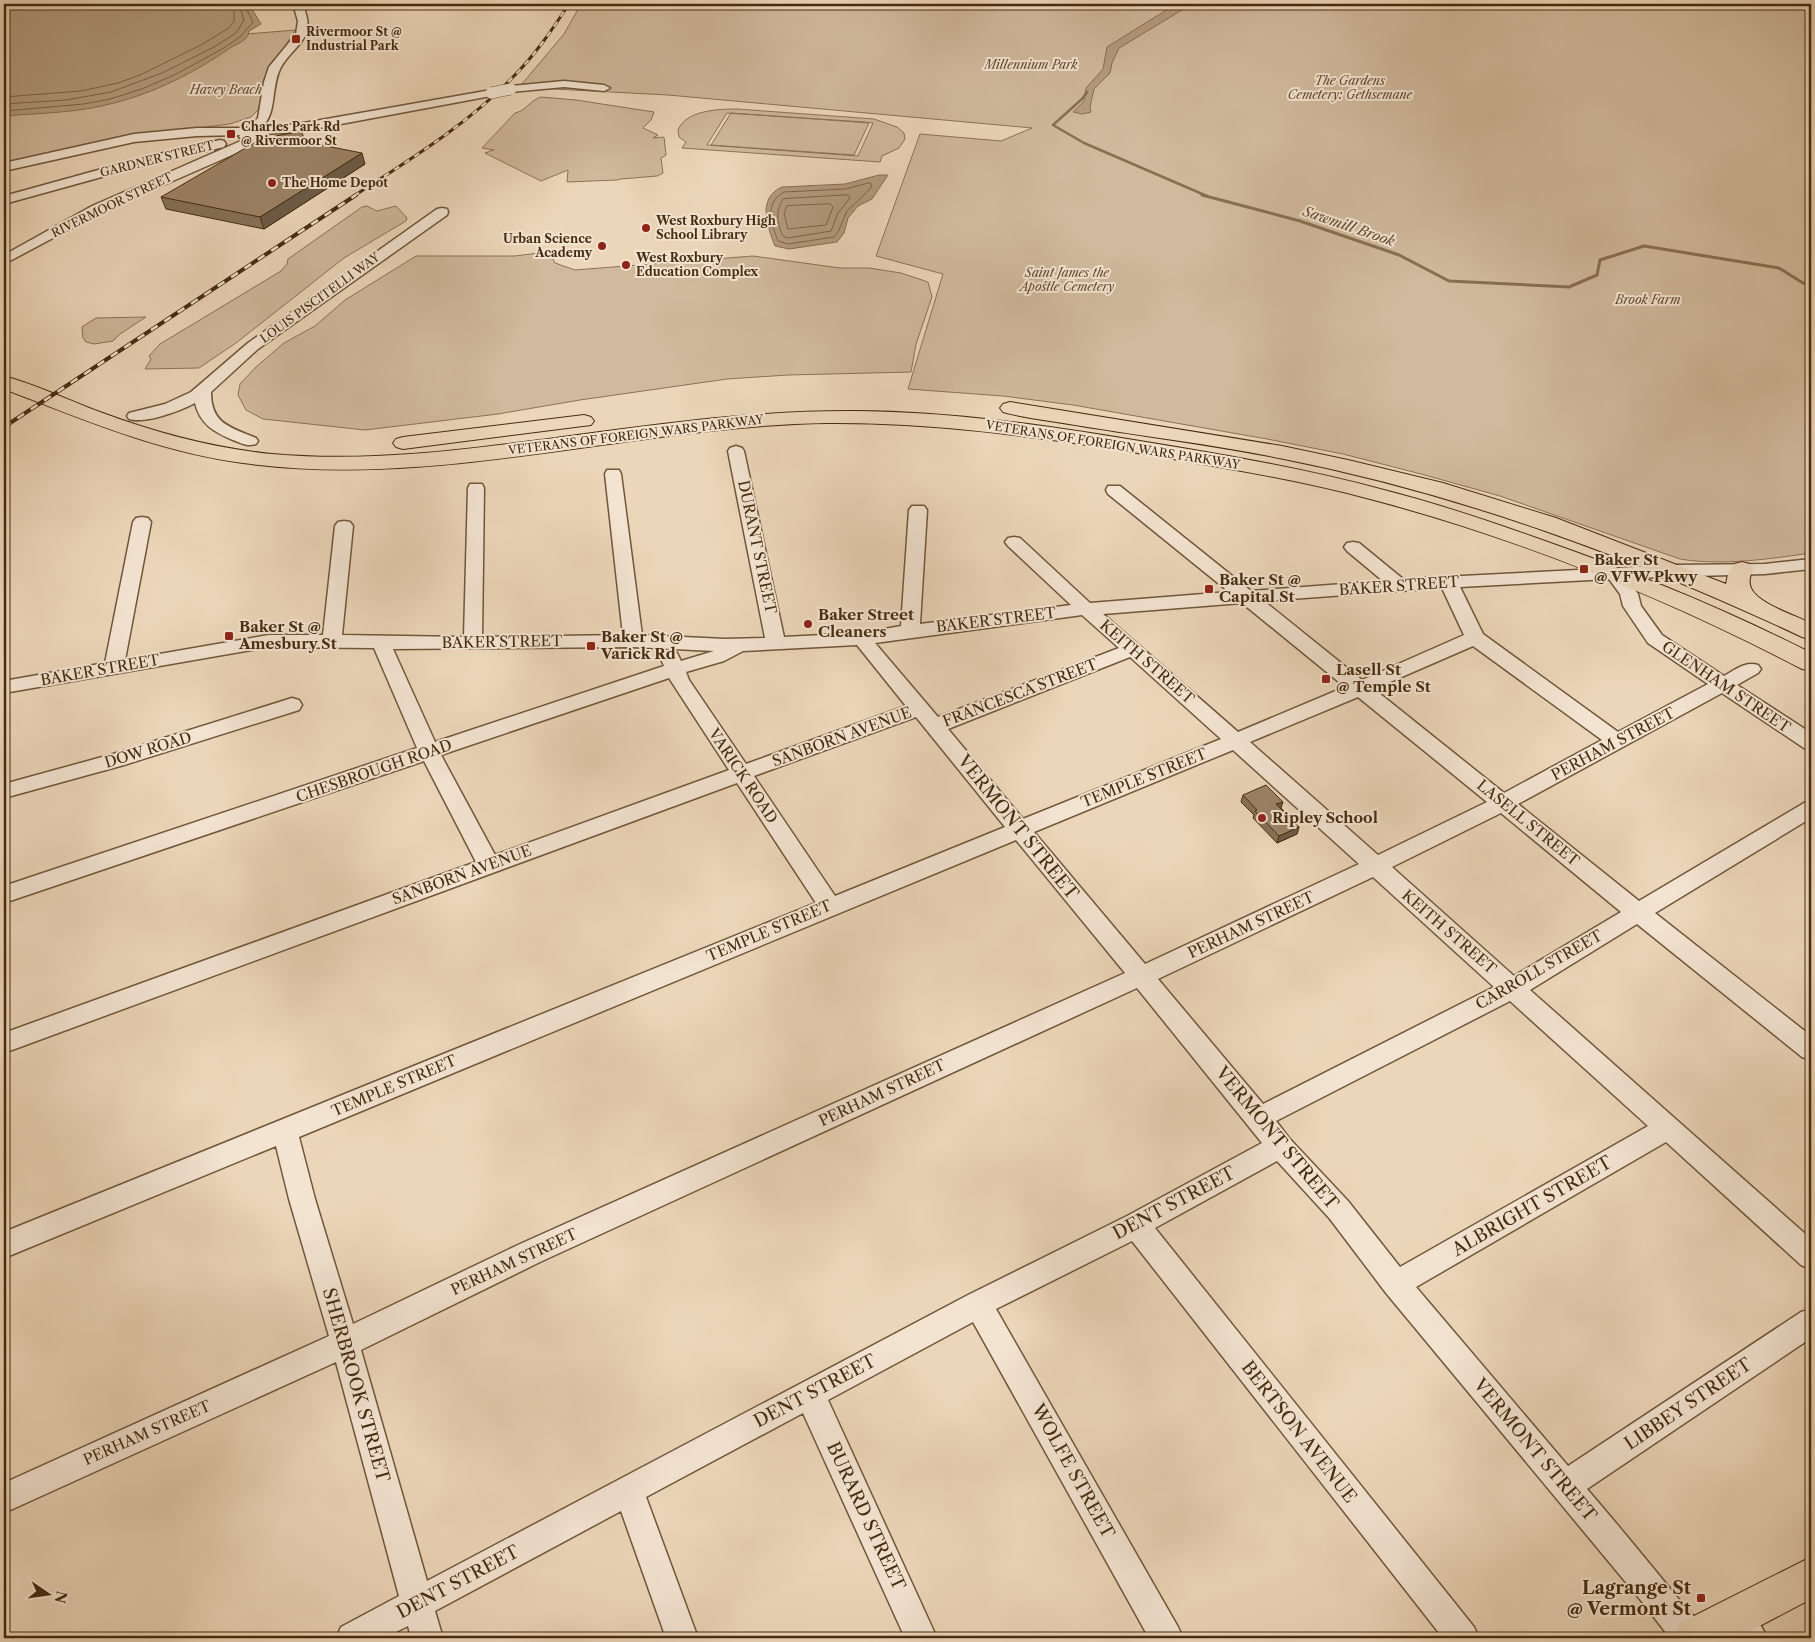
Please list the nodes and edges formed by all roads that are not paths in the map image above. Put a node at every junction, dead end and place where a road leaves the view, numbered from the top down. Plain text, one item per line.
1 (298, 4) edge
2 (548, 85) dead end
3 (256, 131) junction
4 (4, 167) edge
5 (4, 200) edge
6 (442, 212) dead end
7 (4, 260) edge
8 (4, 368) edge
9 (4, 382) edge
10 (203, 391) junction
11 (952, 402) dead end
12 (711, 405) dead end
13 (992, 406) dead end
14 (677, 409) dead end
15 (135, 416) junction
16 (621, 425) junction
17 (250, 441) junction
18 (736, 451) dead end
19 (613, 474) dead end
20 (476, 488) dead end
21 (1114, 490) dead end
22 (918, 510) dead end
23 (142, 522) dead end
24 (344, 526) dead end
25 (1014, 542) dead end
26 (1353, 547) dead end
27 (1811, 564) edge
28 (1742, 569) junction
29 (1673, 570) junction
30 (1615, 574) junction
31 (1448, 582) junction
32 (1399, 585) junction
33 (1245, 597) junction
34 (1753, 604) junction
35 (1086, 610) junction
36 (910, 631) junction
37 (1811, 632) edge
38 (1475, 638) junction
39 (862, 639) junction
40 (332, 641) junction
41 (633, 641) junction
42 (473, 642) junction
43 (664, 642) junction
44 (381, 643) junction
45 (776, 643) junction
46 (743, 644) junction
47 (1133, 649) junction
48 (1811, 663) edge
49 (114, 667) junction
50 (1751, 668) dead end
51 (674, 669) junction
52 (1723, 684) junction
53 (4, 687) edge
54 (1361, 689) junction
55 (292, 706) dead end
56 (920, 708) junction
57 (935, 726) junction
58 (1236, 740) junction
59 (1617, 741) junction
60 (1811, 743) edge
61 (429, 752) junction
62 (742, 774) junction
63 (4, 791) edge
64 (1503, 803) junction
65 (1811, 808) edge
66 (1018, 829) junction
67 (489, 865) junction
68 (1375, 866) junction
69 (4, 895) edge
70 (830, 906) junction
71 (1638, 913) junction
72 (1142, 976) junction
73 (1513, 988) junction
74 (1806, 1039) edge
75 (4, 1043) edge
76 (1259, 1118) junction
77 (1668, 1128) junction
78 (285, 1131) junction
79 (1280, 1146) junction
80 (1136, 1225) junction
81 (4, 1244) edge
82 (1811, 1256) edge
83 (1396, 1284) junction
84 (978, 1304) junction
85 (1811, 1322) edge
86 (345, 1343) junction
87 (810, 1394) junction
88 (1565, 1486) junction
89 (629, 1491) junction
90 (4, 1498) edge
91 (1811, 1577) edge
92 (418, 1603) junction
93 (1742, 1628) edge
94 (352, 1638) edge
95 (427, 1638) edge
96 (682, 1638) edge
97 (921, 1638) edge
98 (1167, 1638) edge
99 (1463, 1638) edge
100 (1694, 1638) edge

1 - 3 street, RIVERMOOR STREET
2 - 3 street, GARDNER STREET, bridge
3 - 4 street
3 - 5 street, GARDNER STREET
3 - 7 street, RIVERMOOR STREET
6 - 10 street, LOUIS PISCITELLI WAY
8 - 15 main road, VETERANS OF FOREIGN WARS PARKWAY
9 - 16 main road, VETERANS OF FOREIGN WARS PARKWAY
10 - 15 street, LOUIS PISCITELLI WAY
10 - 17 street
11 - 12 main road, VETERANS OF FOREIGN WARS PARKWAY
13 - 29 main road, VETERANS OF FOREIGN WARS PARKWAY
14 - 16 main road, VETERANS OF FOREIGN WARS PARKWAY
15 - 17 main road, VETERANS OF FOREIGN WARS PARKWAY
16 - 17 main road, VETERANS OF FOREIGN WARS PARKWAY
16 - 30 main road, VETERANS OF FOREIGN WARS PARKWAY
18 - 45 street, DURANT STREET
19 - 41 street
20 - 42 street
21 - 33 street, LASELL STREET
22 - 36 street
23 - 49 street
24 - 40 street
25 - 35 street, KEITH STREET
26 - 32 street
27 - 28 street, BAKER STREET
28 - 29 street, BAKER STREET
28 - 34 main road
29 - 30 street, BAKER STREET
29 - 34 main road, VETERANS OF FOREIGN WARS PARKWAY
30 - 31 street, BAKER STREET
30 - 48 main road, VETERANS OF FOREIGN WARS PARKWAY
30 - 52 street, GLENHAM STREET
31 - 32 street, BAKER STREET
31 - 38 street
32 - 33 street, BAKER STREET
33 - 35 street, BAKER STREET
33 - 54 street, LASELL STREET
34 - 37 main road, VETERANS OF FOREIGN WARS PARKWAY
35 - 36 street, BAKER STREET
35 - 47 street, KEITH STREET
36 - 39 street, BAKER STREET
38 - 54 street, TEMPLE STREET
38 - 59 street
39 - 45 street, BAKER STREET
39 - 56 street, VERMONT STREET
40 - 44 street, BAKER STREET
40 - 49 street, BAKER STREET
41 - 42 street, BAKER STREET
41 - 43 street, BAKER STREET
42 - 44 street, BAKER STREET
43 - 46 street, BAKER STREET
43 - 51 street, VARICK ROAD
44 - 61 street
45 - 46 street, BAKER STREET
46 - 51 street, CHESBROUGH ROAD
47 - 57 street, FRANCESCA STREET
47 - 58 street, KEITH STREET
49 - 53 street, BAKER STREET
50 - 52 street, PERHAM STREET
51 - 61 street, CHESBROUGH ROAD
51 - 62 street, VARICK ROAD
52 - 59 street, PERHAM STREET
52 - 60 street, GLENHAM STREET
54 - 58 street, TEMPLE STREET
54 - 64 street, LASELL STREET
55 - 63 street, DOW ROAD
56 - 57 street, VERMONT STREET
56 - 62 street, SANBORN AVENUE
57 - 66 street, VERMONT STREET
58 - 66 street, TEMPLE STREET
58 - 68 street, KEITH STREET
59 - 64 street, PERHAM STREET
61 - 67 street
61 - 69 street, CHESBROUGH ROAD
62 - 67 street, SANBORN AVENUE
62 - 70 street, VARICK ROAD
64 - 68 street, PERHAM STREET
64 - 71 street, LASELL STREET
65 - 71 street, CARROLL STREET
66 - 70 street, TEMPLE STREET
66 - 72 street, VERMONT STREET
67 - 75 street, SANBORN AVENUE
68 - 72 street, PERHAM STREET
68 - 73 street, KEITH STREET
70 - 78 street, TEMPLE STREET
71 - 73 street, CARROLL STREET
71 - 74 street, LASELL STREET
72 - 76 street, VERMONT STREET
72 - 86 street, PERHAM STREET
73 - 76 street, CARROLL STREET
73 - 77 street, KEITH STREET
76 - 79 street, VERMONT STREET
77 - 82 street, KEITH STREET
77 - 83 street, ALBRIGHT STREET
78 - 81 street, TEMPLE STREET
78 - 86 street, SHERBROOK STREET
79 - 80 street, DENT STREET
79 - 83 street, VERMONT STREET
80 - 84 street, DENT STREET
80 - 99 street, BERTSON AVENUE
83 - 88 street, VERMONT STREET
84 - 87 street, DENT STREET
84 - 98 street, WOLFE STREET
85 - 88 street, LIBBEY STREET
86 - 90 street, PERHAM STREET
86 - 92 street, SHERBROOK STREET
87 - 89 street, DENT STREET
87 - 97 street, BURARD STREET
88 - 100 street, VERMONT STREET
89 - 92 street, DENT STREET
89 - 96 street
91 - 93 main road
92 - 94 street, DENT STREET
92 - 95 street, SHERBROOK STREET
93 - 100 main road

